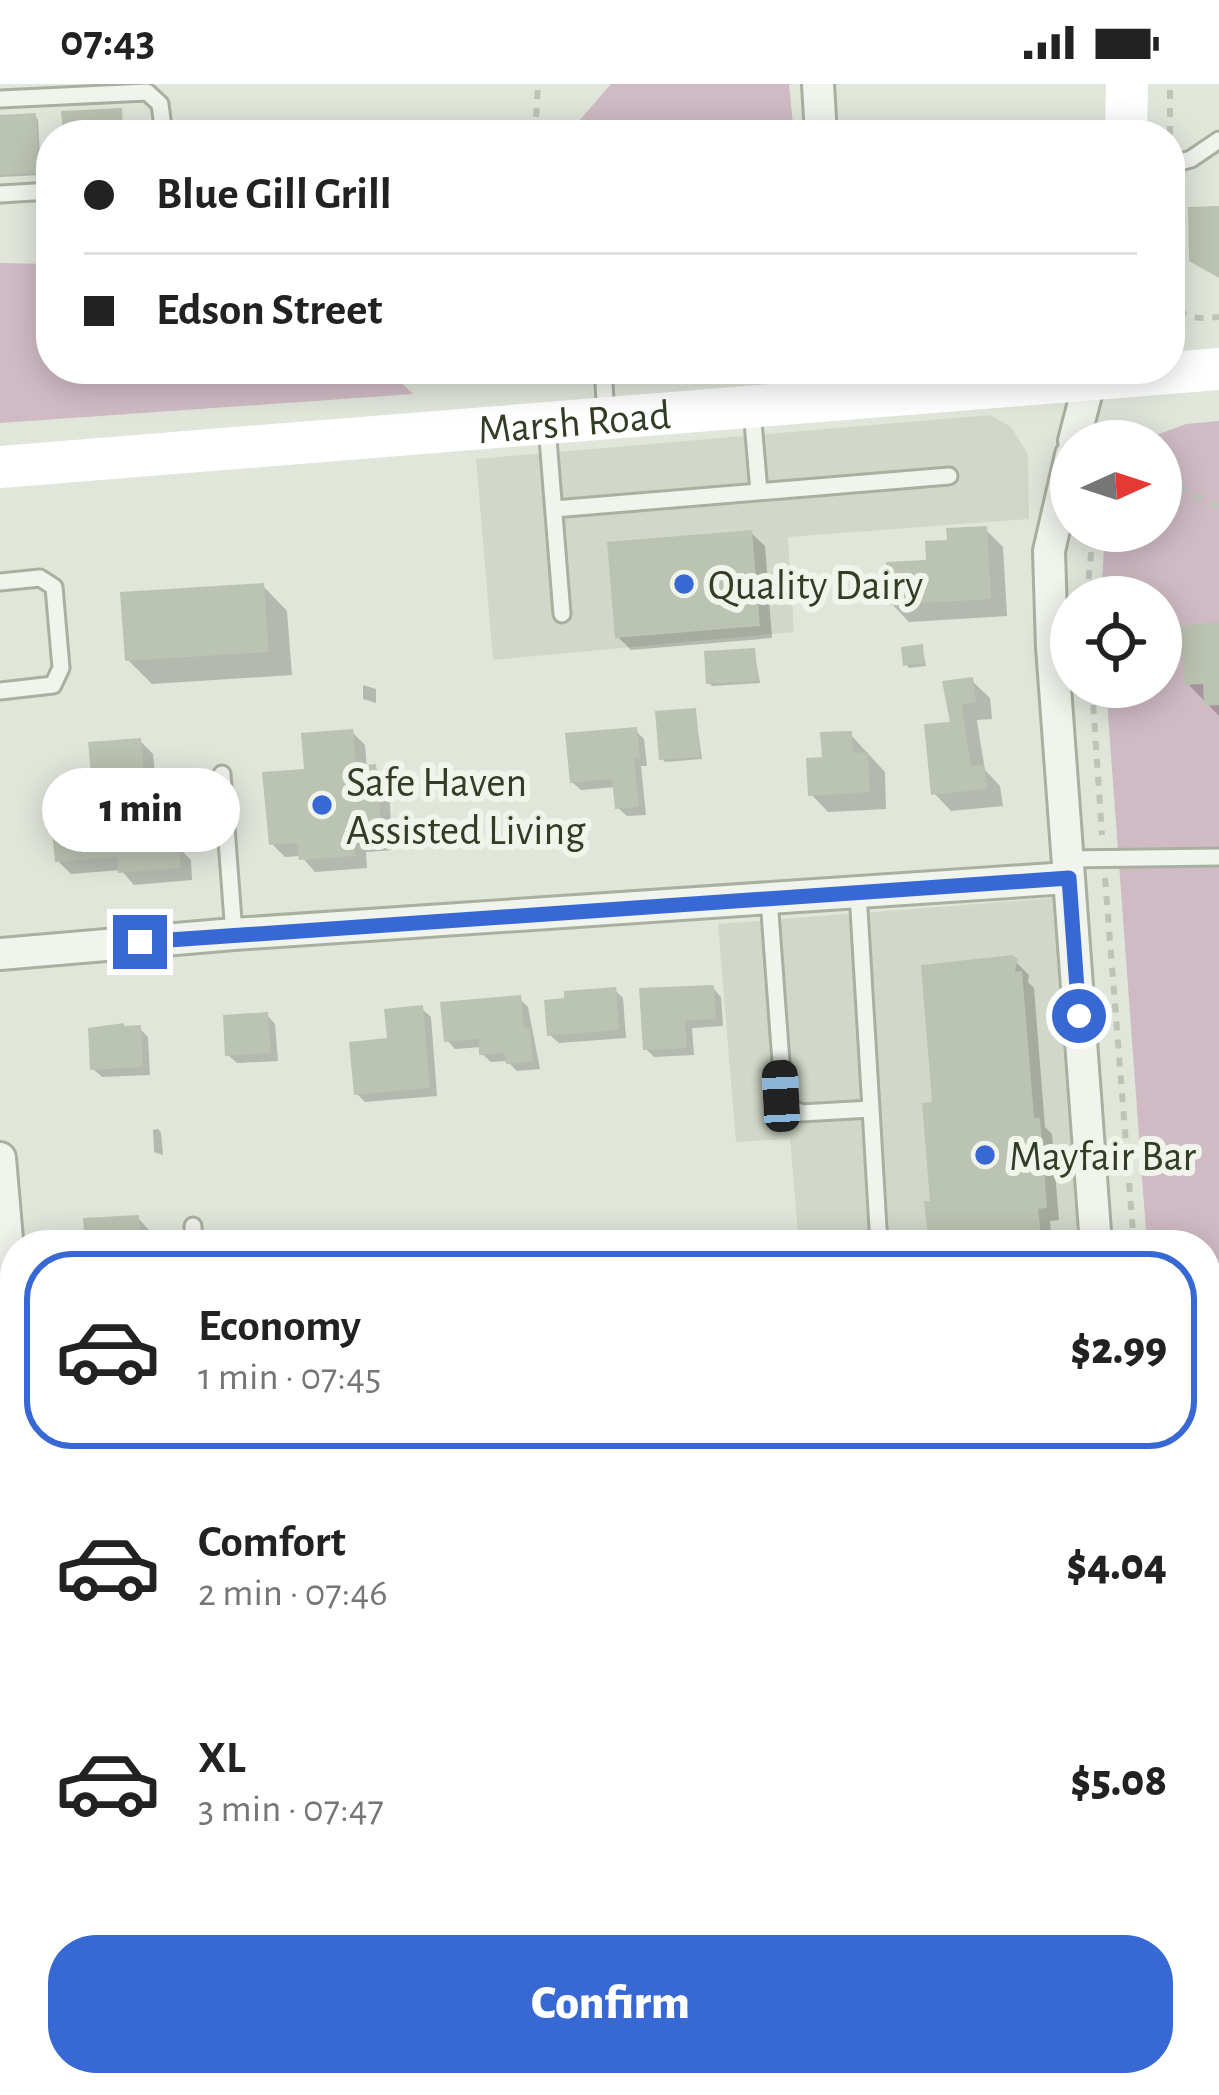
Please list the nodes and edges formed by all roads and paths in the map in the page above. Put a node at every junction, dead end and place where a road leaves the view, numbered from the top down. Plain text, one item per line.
1 (538, 84) edge
2 (818, 84) edge
3 (1127, 84) edge
4 (1170, 84) edge
5 (0, 99) edge
6 (162, 120) edge
7 (536, 120) edge
8 (820, 120) edge
9 (1126, 120) edge
10 (1170, 120) edge
11 (1219, 140) edge
12 (1185, 161) edge
13 (36, 192) edge
14 (0, 194) edge
15 (1185, 316) edge
16 (1219, 317) edge
17 (1219, 369) edge
18 (1185, 370) edge
19 (604, 384) edge
20 (837, 384) edge
21 (1088, 384) edge
22 (752, 407) junction
23 (606, 418) junction
24 (1079, 420) edge
25 (547, 423) junction
26 (0, 467) edge
27 (949, 476) dead end
28 (1182, 490) edge
29 (759, 492) junction
30 (1219, 507) edge
31 (554, 509) junction
32 (1050, 547) edge
33 (0, 581) edge
34 (562, 614) dead end
35 (0, 691) edge
36 (1093, 708) edge
37 (222, 774) dead end
38 (1219, 856) edge
39 (1103, 857) junction
40 (1068, 868) junction
41 (858, 893) junction
42 (769, 899) junction
43 (234, 934) junction
44 (0, 954) edge
45 (871, 1109) junction
46 (0, 1158) edge
47 (193, 1226) dead end
48 (6, 1230) edge
49 (193, 1230) edge
50 (878, 1230) edge
51 (1095, 1230) edge
52 (1133, 1230) edge

1 - 7 path
2 - 8 street
3 - 9 main road
4 - 10 path
5 - 6 lane
11 - 12 lane
13 - 14 lane
15 - 16 path
17 - 18 main road, Marsh Road
19 - 23 lane
20 - 22 main road, Marsh Road
21 - 24 street
22 - 23 main road, Marsh Road
22 - 29 lane
23 - 25 main road, Marsh Road
25 - 26 main road, Marsh Road
25 - 31 lane
27 - 29 lane
28 - 30 path
29 - 31 lane
31 - 34 lane
32 - 40 street
33 - 35 lane
36 - 39 path
37 - 43 lane
38 - 39 lane
39 - 40 lane
39 - 52 path
40 - 41 street
40 - 51 street
41 - 42 street
41 - 45 lane
42 - 43 street
42 - 45 lane
43 - 44 street
45 - 50 lane
46 - 48 street
47 - 49 lane

